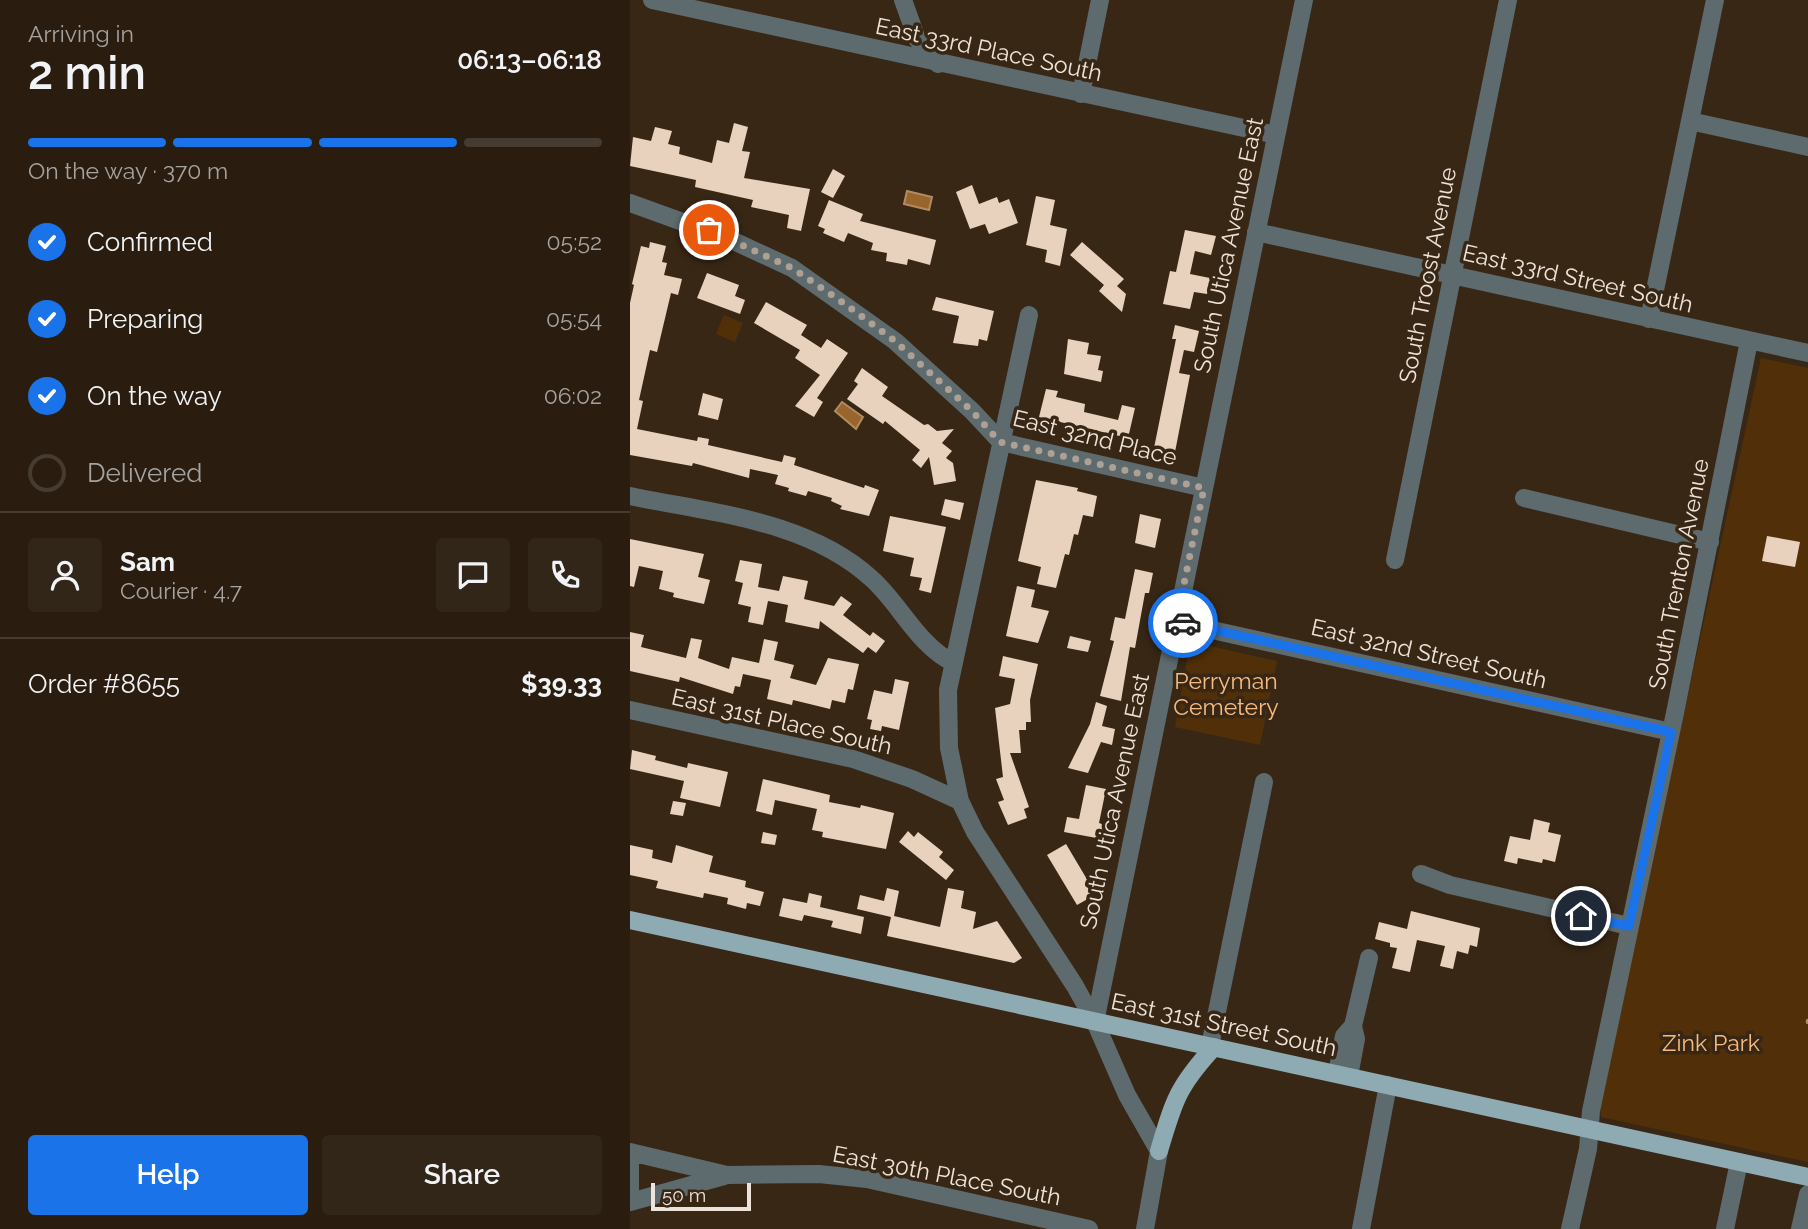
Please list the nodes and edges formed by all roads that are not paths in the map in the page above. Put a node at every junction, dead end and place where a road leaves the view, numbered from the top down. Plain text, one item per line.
1 (652, 0) edge
2 (903, 0) edge
3 (1100, 0) edge
4 (1304, 0) edge
5 (1508, 0) edge
6 (1715, 0) edge
7 (938, 64) junction
8 (1081, 94) junction
9 (1690, 121) junction
10 (1276, 135) junction
11 (1808, 147) edge
12 (630, 203) edge
13 (1256, 232) junction
14 (1452, 275) junction
15 (1029, 315) dead end
16 (1649, 319) junction
17 (1749, 341) junction
18 (1808, 354) edge
19 (1000, 442) junction
20 (1204, 488) junction
21 (630, 496) edge
22 (1524, 498) dead end
23 (1710, 542) junction
24 (1395, 560) dead end
25 (1176, 622) junction
26 (954, 663) junction
27 (630, 710) edge
28 (1671, 732) junction
29 (1264, 782) dead end
30 (960, 801) junction
31 (1421, 874) dead end
32 (630, 920) edge
33 (1629, 926) junction
34 (1368, 958) dead end
35 (1095, 1022) junction
36 (1212, 1046) junction
37 (1343, 1075) junction
38 (1388, 1085) junction
39 (1589, 1128) junction
40 (1159, 1150) junction
41 (630, 1152) edge
42 (1740, 1162) junction
43 (630, 1165) edge
44 (727, 1175) junction
45 (1808, 1177) edge
46 (630, 1191) edge
47 (1808, 1194) edge
48 (630, 1202) edge
49 (1089, 1229) edge
50 (1145, 1229) edge
51 (1361, 1229) edge
52 (1570, 1229) edge
53 (1725, 1229) edge
54 (1800, 1229) edge

1 - 7 street, East 33rd Place South
2 - 7 street
3 - 8 street
4 - 10 street, South Utica Avenue East
5 - 14 street, South Troost Avenue
6 - 9 street
7 - 8 street, East 33rd Place South
8 - 10 street, East 33rd Place South
9 - 11 street
9 - 16 street
10 - 13 street, South Utica Avenue East
12 - 19 street, East 32nd Place
13 - 14 street, East 33rd Street South
13 - 20 street, South Utica Avenue East
14 - 16 street, East 33rd Street South
14 - 24 street, South Troost Avenue
15 - 19 street
16 - 17 street, East 33rd Street South
17 - 18 street, East 33rd Street South
17 - 23 street, South Trenton Avenue
19 - 20 street, East 32nd Place
19 - 26 street
20 - 25 street, South Utica Avenue East
21 - 26 street
22 - 23 street
23 - 28 street, South Trenton Avenue
25 - 28 street, East 32nd Street South
25 - 35 street, South Utica Avenue East
26 - 30 street
27 - 30 street, East 31st Place South
28 - 33 street, South Trenton Avenue
29 - 36 street
30 - 35 street
31 - 33 street
32 - 35 main road, East 31st Street South
33 - 39 street, South Trenton Avenue
34 - 37 street
35 - 36 main road, East 31st Street South
35 - 40 street
36 - 37 main road, East 31st Street South
36 - 40 main road
37 - 38 main road, East 31st Street South
38 - 39 main road, East 31st Street South
38 - 51 street
39 - 42 main road, East 31st Street South
39 - 52 street, South Trenton Avenue
40 - 50 street
41 - 44 street, East 30th Place South
42 - 45 main road, East 31st Street South
42 - 53 street
43 - 46 street
44 - 48 street
44 - 49 street, East 30th Place South
47 - 54 street

